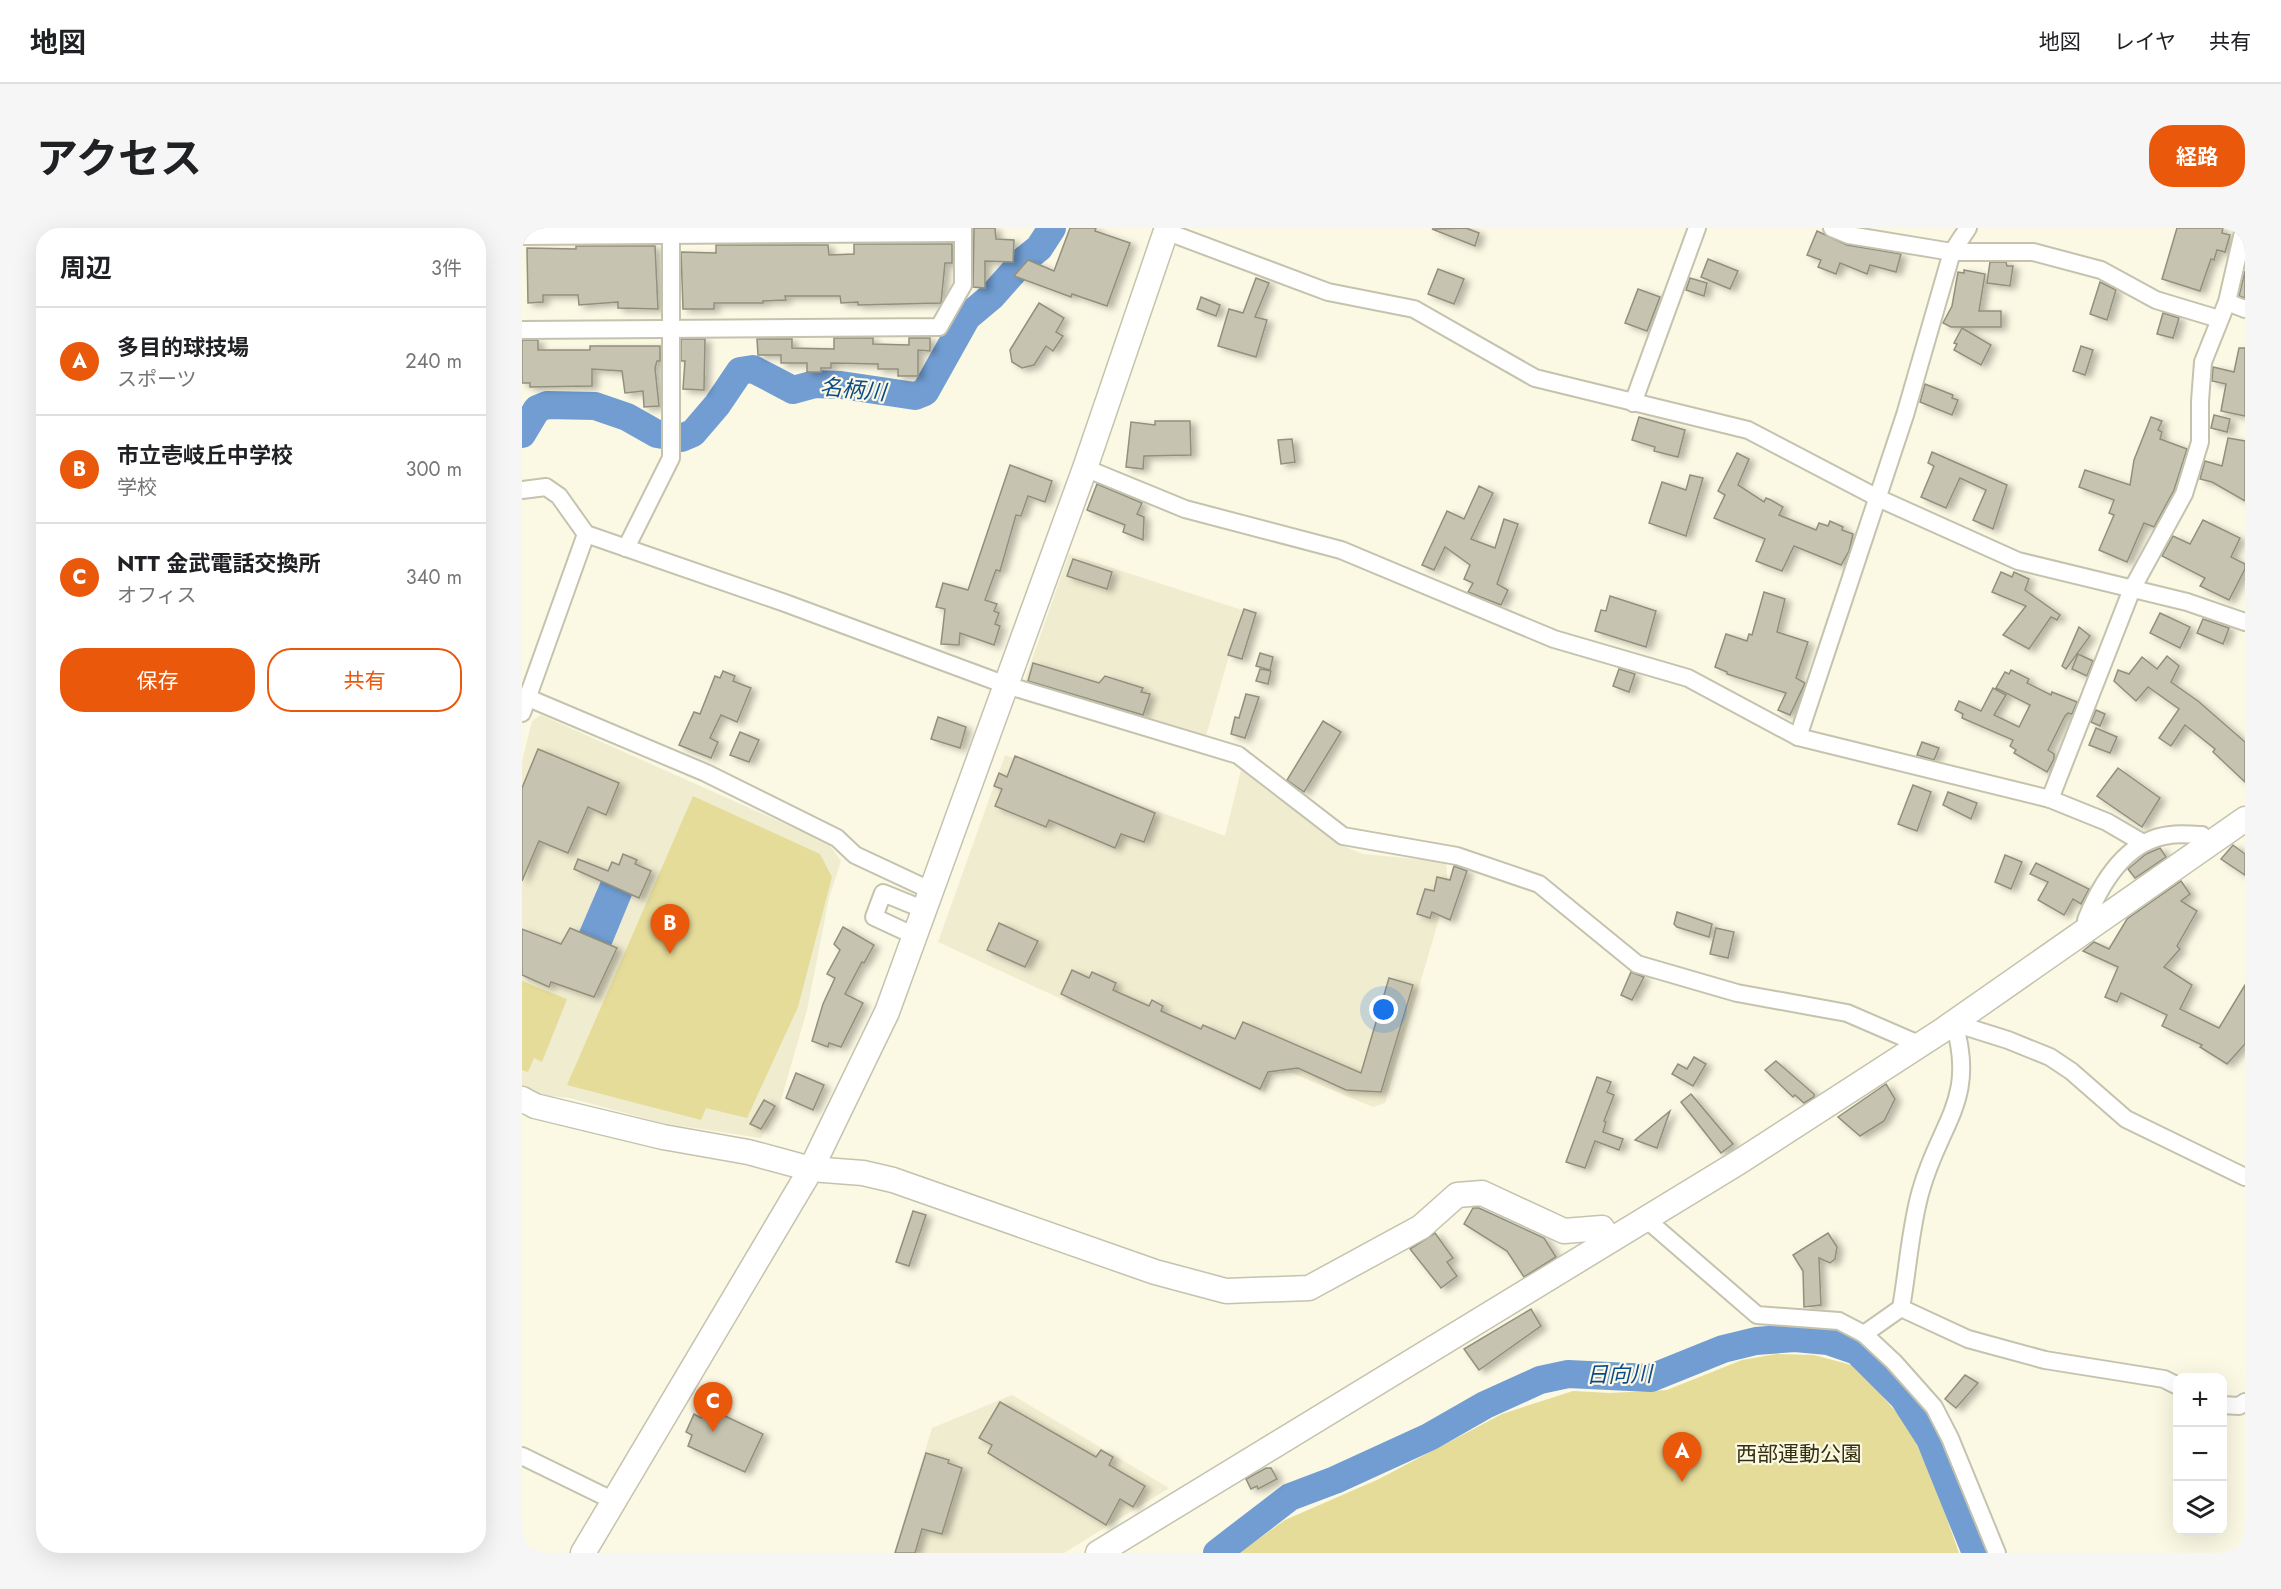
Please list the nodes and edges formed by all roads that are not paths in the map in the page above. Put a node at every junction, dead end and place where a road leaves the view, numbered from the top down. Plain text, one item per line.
1 (1697, 228) edge
2 (1832, 228) edge
3 (1968, 228) edge
4 (2244, 228) edge
5 (1166, 229) edge
6 (671, 231) edge
7 (963, 231) edge
8 (522, 236) edge
9 (1952, 252) junction
10 (2227, 302) junction
11 (2245, 309) edge
12 (2219, 319) junction
13 (670, 329) junction
14 (522, 330) edge
15 (1633, 403) junction
16 (1084, 468) junction
17 (522, 490) edge
18 (1878, 498) junction
19 (586, 534) junction
20 (626, 548) junction
21 (2132, 589) junction
22 (2245, 622) edge
23 (1006, 685) junction
24 (524, 705) edge
25 (1798, 737) junction
26 (2050, 799) junction
27 (2245, 819) edge
28 (2143, 843) junction
29 (2209, 843) junction
30 (929, 900) junction
31 (2089, 927) junction
32 (915, 936) junction
33 (1954, 1023) junction
34 (1920, 1045) junction
35 (522, 1099) edge
36 (811, 1169) junction
37 (2245, 1177) edge
38 (1646, 1219) junction
39 (1610, 1240) junction
40 (1901, 1308) junction
41 (1864, 1334) junction
42 (2173, 1384) edge
43 (2245, 1402) edge
44 (2227, 1405) edge
45 (522, 1456) edge
46 (614, 1501) junction
47 (583, 1553) edge
48 (1098, 1553) edge
49 (1997, 1553) edge

1 - 15 street
2 - 9 street
3 - 9 street
4 - 10 street
5 - 15 street
5 - 16 street
6 - 7 street
6 - 8 street
6 - 13 street
7 - 13 street
9 - 12 street
9 - 18 street
10 - 11 street
10 - 12 street
12 - 21 street
13 - 14 street
13 - 20 street
15 - 18 street
16 - 23 street
16 - 25 street
17 - 19 street
18 - 21 street
18 - 25 street
19 - 20 street
19 - 24 street
20 - 23 street
21 - 22 street
21 - 26 street
23 - 30 street
23 - 34 street
24 - 30 street
25 - 26 street
26 - 28 street
27 - 29 street
28 - 29 street
28 - 31 street
29 - 31 street
30 - 32 street
30 - 32 street
31 - 33 street
32 - 36 street
33 - 34 street
33 - 37 street
33 - 40 street
34 - 38 street
35 - 36 street
36 - 39 street
36 - 46 street
38 - 39 street
38 - 41 street
39 - 48 street
40 - 41 street
40 - 42 street
41 - 49 street
43 - 44 street
45 - 46 street
46 - 47 street

